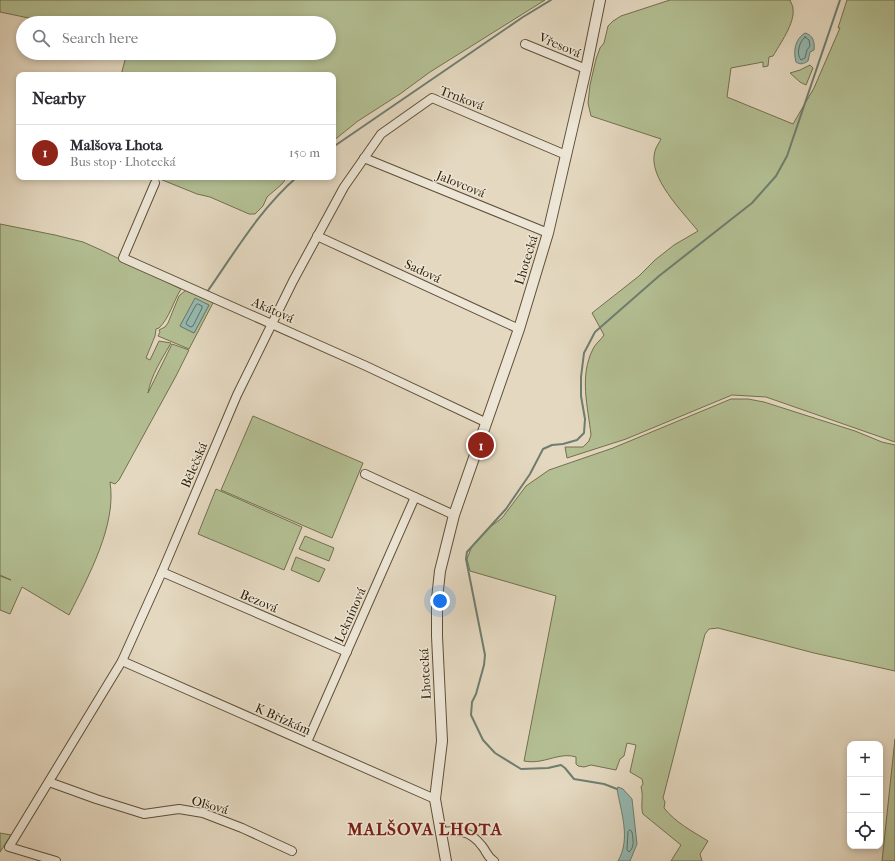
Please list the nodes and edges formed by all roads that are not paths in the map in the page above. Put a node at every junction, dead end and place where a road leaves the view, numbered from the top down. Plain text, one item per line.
1 (599, 3) edge
2 (525, 44) dead end
3 (586, 69) junction
4 (566, 155) junction
5 (364, 158) junction
6 (155, 183) dead end
7 (548, 233) junction
8 (317, 236) junction
9 (272, 323) junction
10 (519, 328) junction
11 (485, 422) junction
12 (364, 474) dead end
13 (415, 497) junction
14 (454, 515) junction
15 (162, 572) junction
16 (347, 652) junction
17 (122, 661) junction
18 (307, 742) junction
19 (49, 782) junction
20 (435, 799) junction
21 (440, 832) junction
22 (292, 851) dead end
23 (56, 861) edge
24 (446, 861) edge
25 (494, 861) edge

1 - 3 street, Lhotecká
2 - 3 street, Vřesová
3 - 4 street, Lhotecká
4 - 5 street, Trnková
4 - 7 street, Lhotecká
5 - 7 street, Jalovcová
5 - 8 street, Bělečská
6 - 9 street, Akátová
7 - 10 street, Lhotecká
8 - 9 street, Bělečská
8 - 10 street, Sadová
9 - 11 street, Akátová
9 - 15 street, Bělečská
10 - 11 street, Lhotecká
11 - 14 street, Lhotecká
12 - 13 street
13 - 14 street
13 - 16 street, Leknínová
14 - 20 street, Lhotecká
15 - 16 street, Bezová
15 - 17 street, Bělečská
16 - 18 street, Leknínová
17 - 18 street, K Břízkám
17 - 19 street, Bělečská
18 - 20 street, K Břízkám
19 - 22 street, Olšová
19 - 23 street, Bělečská
20 - 21 street, Lhotecká
21 - 24 street, Lhotecká
21 - 25 street

